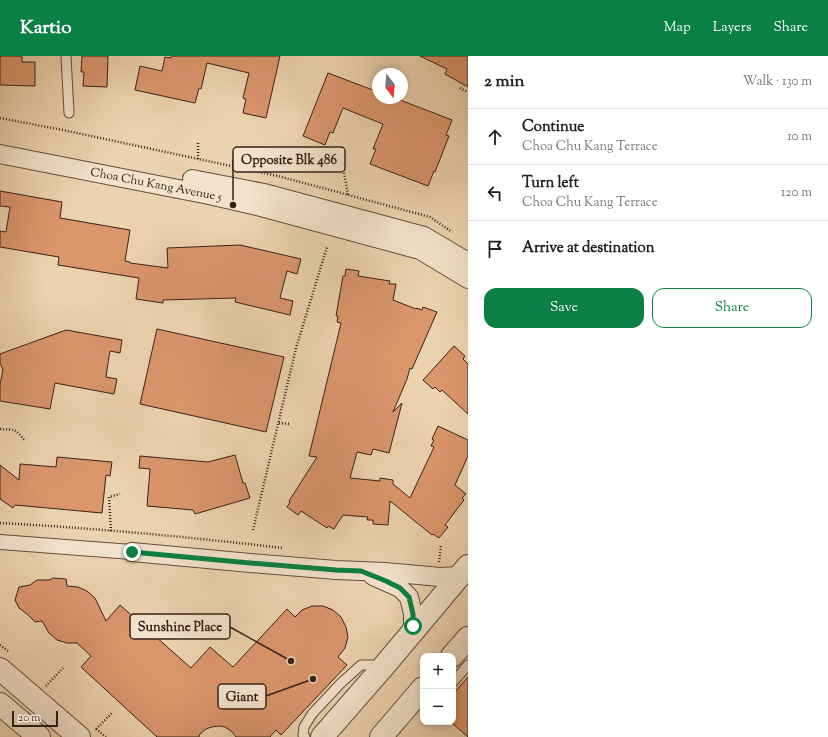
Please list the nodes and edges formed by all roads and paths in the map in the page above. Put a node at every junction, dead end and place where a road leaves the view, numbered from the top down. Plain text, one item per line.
1 (66, 56) edge
2 (460, 88) dead end
3 (468, 92) edge
4 (69, 113) dead end
5 (198, 141) dead end
6 (0, 144) edge
7 (0, 154) edge
8 (198, 159) dead end
9 (343, 167) dead end
10 (348, 195) dead end
11 (327, 248) dead end
12 (468, 262) edge
13 (468, 279) edge
14 (279, 423) junction
15 (290, 424) dead end
16 (0, 429) edge
17 (25, 442) dead end
18 (120, 494) dead end
19 (0, 524) edge
20 (253, 530) dead end
21 (111, 531) junction
22 (0, 542) edge
23 (441, 545) dead end
24 (288, 548) dead end
25 (132, 552) joint
26 (457, 569) edge
27 (361, 571) junction
28 (408, 637) junction
29 (468, 638) edge
30 (455, 653) edge
31 (468, 665) edge
32 (384, 666) junction
33 (63, 668) dead end
34 (0, 669) edge
35 (456, 679) edge
36 (422, 689) edge
37 (35, 700) junction
38 (0, 704) edge
39 (113, 712) dead end
40 (100, 725) dead end
41 (39, 737) edge
42 (79, 737) edge
43 (305, 737) edge
44 (322, 737) edge
45 (381, 737) edge

1 - 4 lane
2 - 3 path
5 - 8 path
6 - 12 street, Choa Chu Kang Avenue 5
7 - 13 street, Choa Chu Kang Avenue 5
9 - 10 path
11 - 14 path
14 - 15 path
14 - 20 path
16 - 17 path
18 - 21 path
19 - 21 path
21 - 24 path
22 - 25 street
23 - 26 path
25 - 27 street
26 - 27 street
26 - 28 street
27 - 28 street
28 - 32 street
29 - 30 street
31 - 35 lane
32 - 43 lane
32 - 44 street
33 - 37 path
34 - 37 street
36 - 45 street
37 - 42 street
38 - 41 street
39 - 40 path

